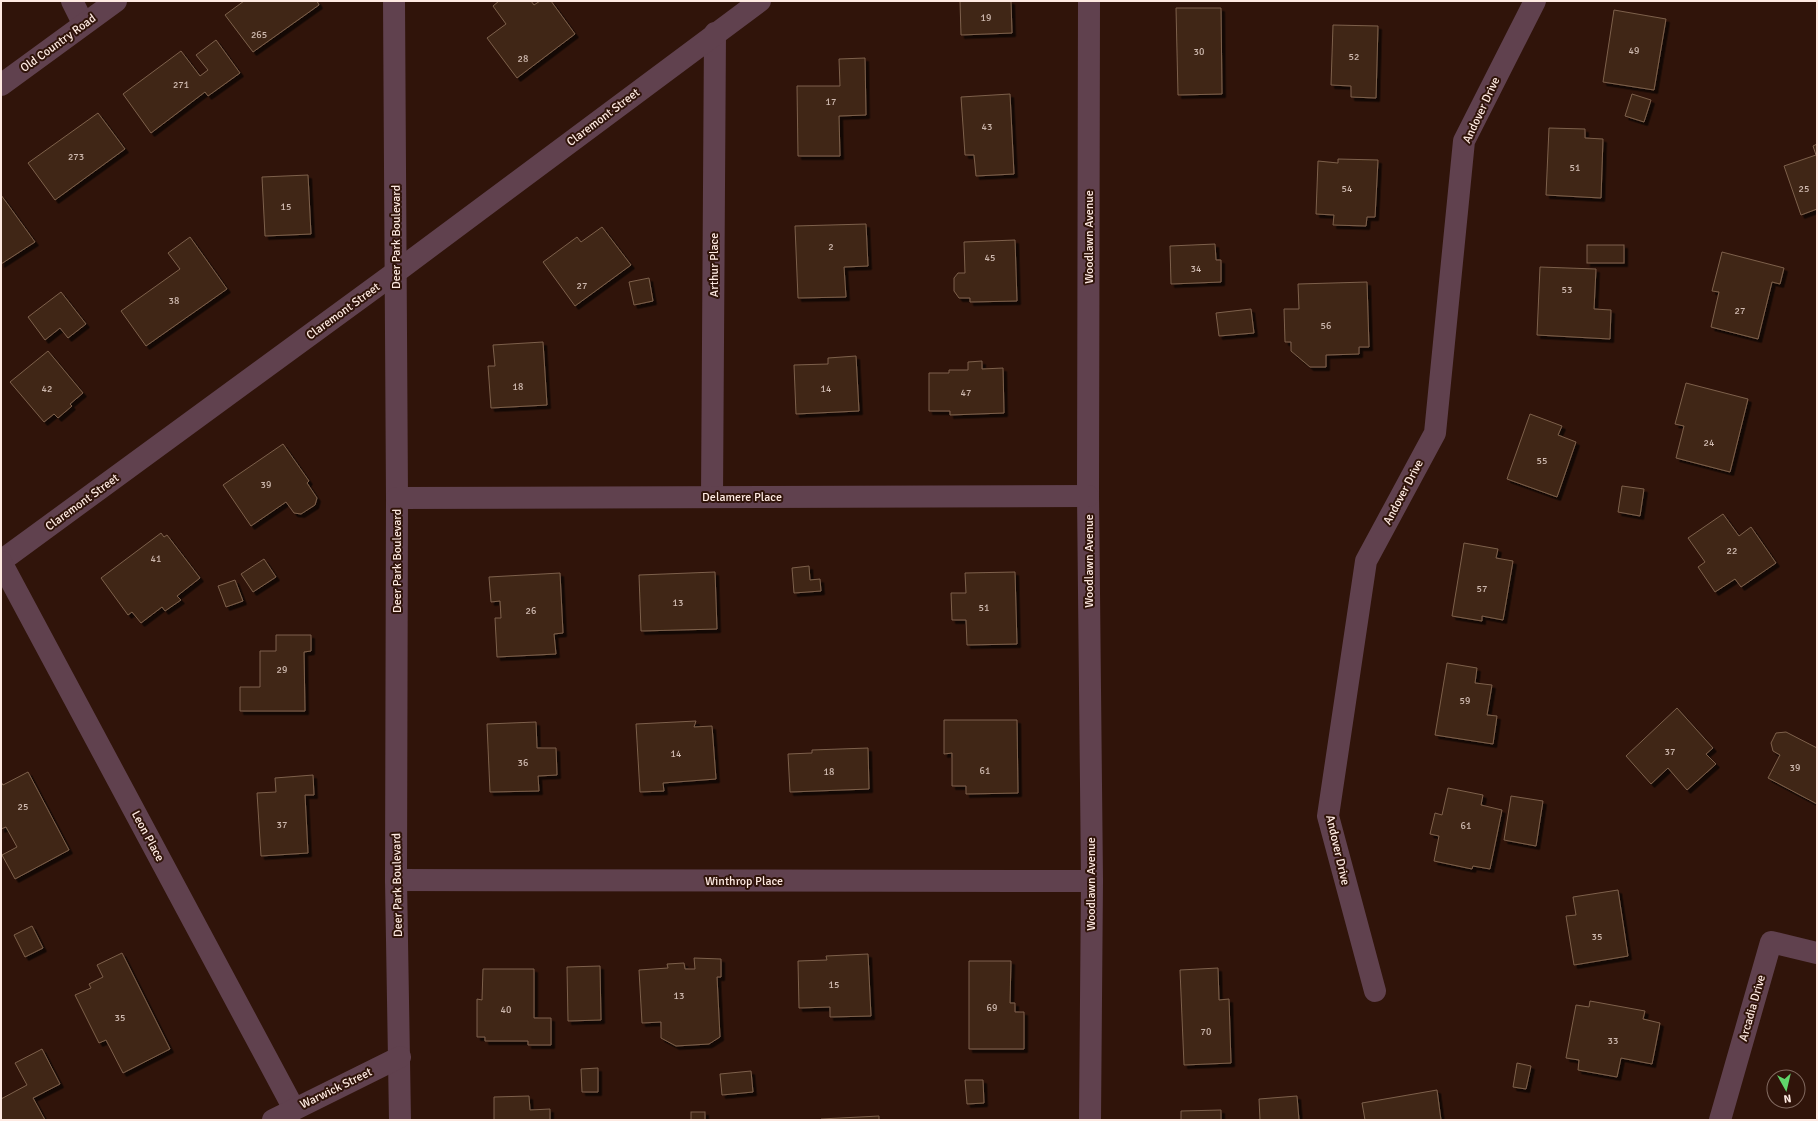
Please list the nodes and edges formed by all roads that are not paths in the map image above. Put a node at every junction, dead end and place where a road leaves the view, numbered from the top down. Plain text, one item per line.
1 (72, 1) edge
2 (116, 1) edge
3 (394, 1) edge
4 (760, 1) edge
5 (1089, 1) edge
6 (1535, 1) edge
7 (83, 23) junction
8 (715, 33) junction
9 (1, 85) edge
10 (396, 272) junction
11 (1088, 496) junction
12 (712, 497) junction
13 (397, 498) junction
14 (1, 562) edge
15 (396, 880) junction
16 (1092, 881) junction
17 (1817, 953) edge
18 (1375, 991) dead end
19 (400, 1057) junction
20 (294, 1109) junction
21 (273, 1120) edge
22 (400, 1120) edge
23 (1090, 1120) edge
24 (1720, 1120) edge

1 - 7 street
2 - 7 street, Old Country Road
3 - 10 street, Deer Park Boulevard
4 - 8 street, Claremont Street
5 - 11 street, Woodlawn Avenue
6 - 18 street, Andover Drive
7 - 9 street, Old Country Road
8 - 10 street, Claremont Street
8 - 12 street, Arthur Place
10 - 13 street, Deer Park Boulevard
10 - 14 street, Claremont Street
11 - 12 street, Delamere Place
11 - 16 street, Woodlawn Avenue
12 - 13 street, Delamere Place
13 - 15 street, Deer Park Boulevard
14 - 20 street, Leon Place
15 - 16 street, Winthrop Place
15 - 19 street, Deer Park Boulevard
16 - 23 street, Woodlawn Avenue
17 - 24 street, Arcadia Drive
19 - 20 street, Warwick Street
19 - 22 street, Deer Park Boulevard
20 - 21 street, Warwick Street

